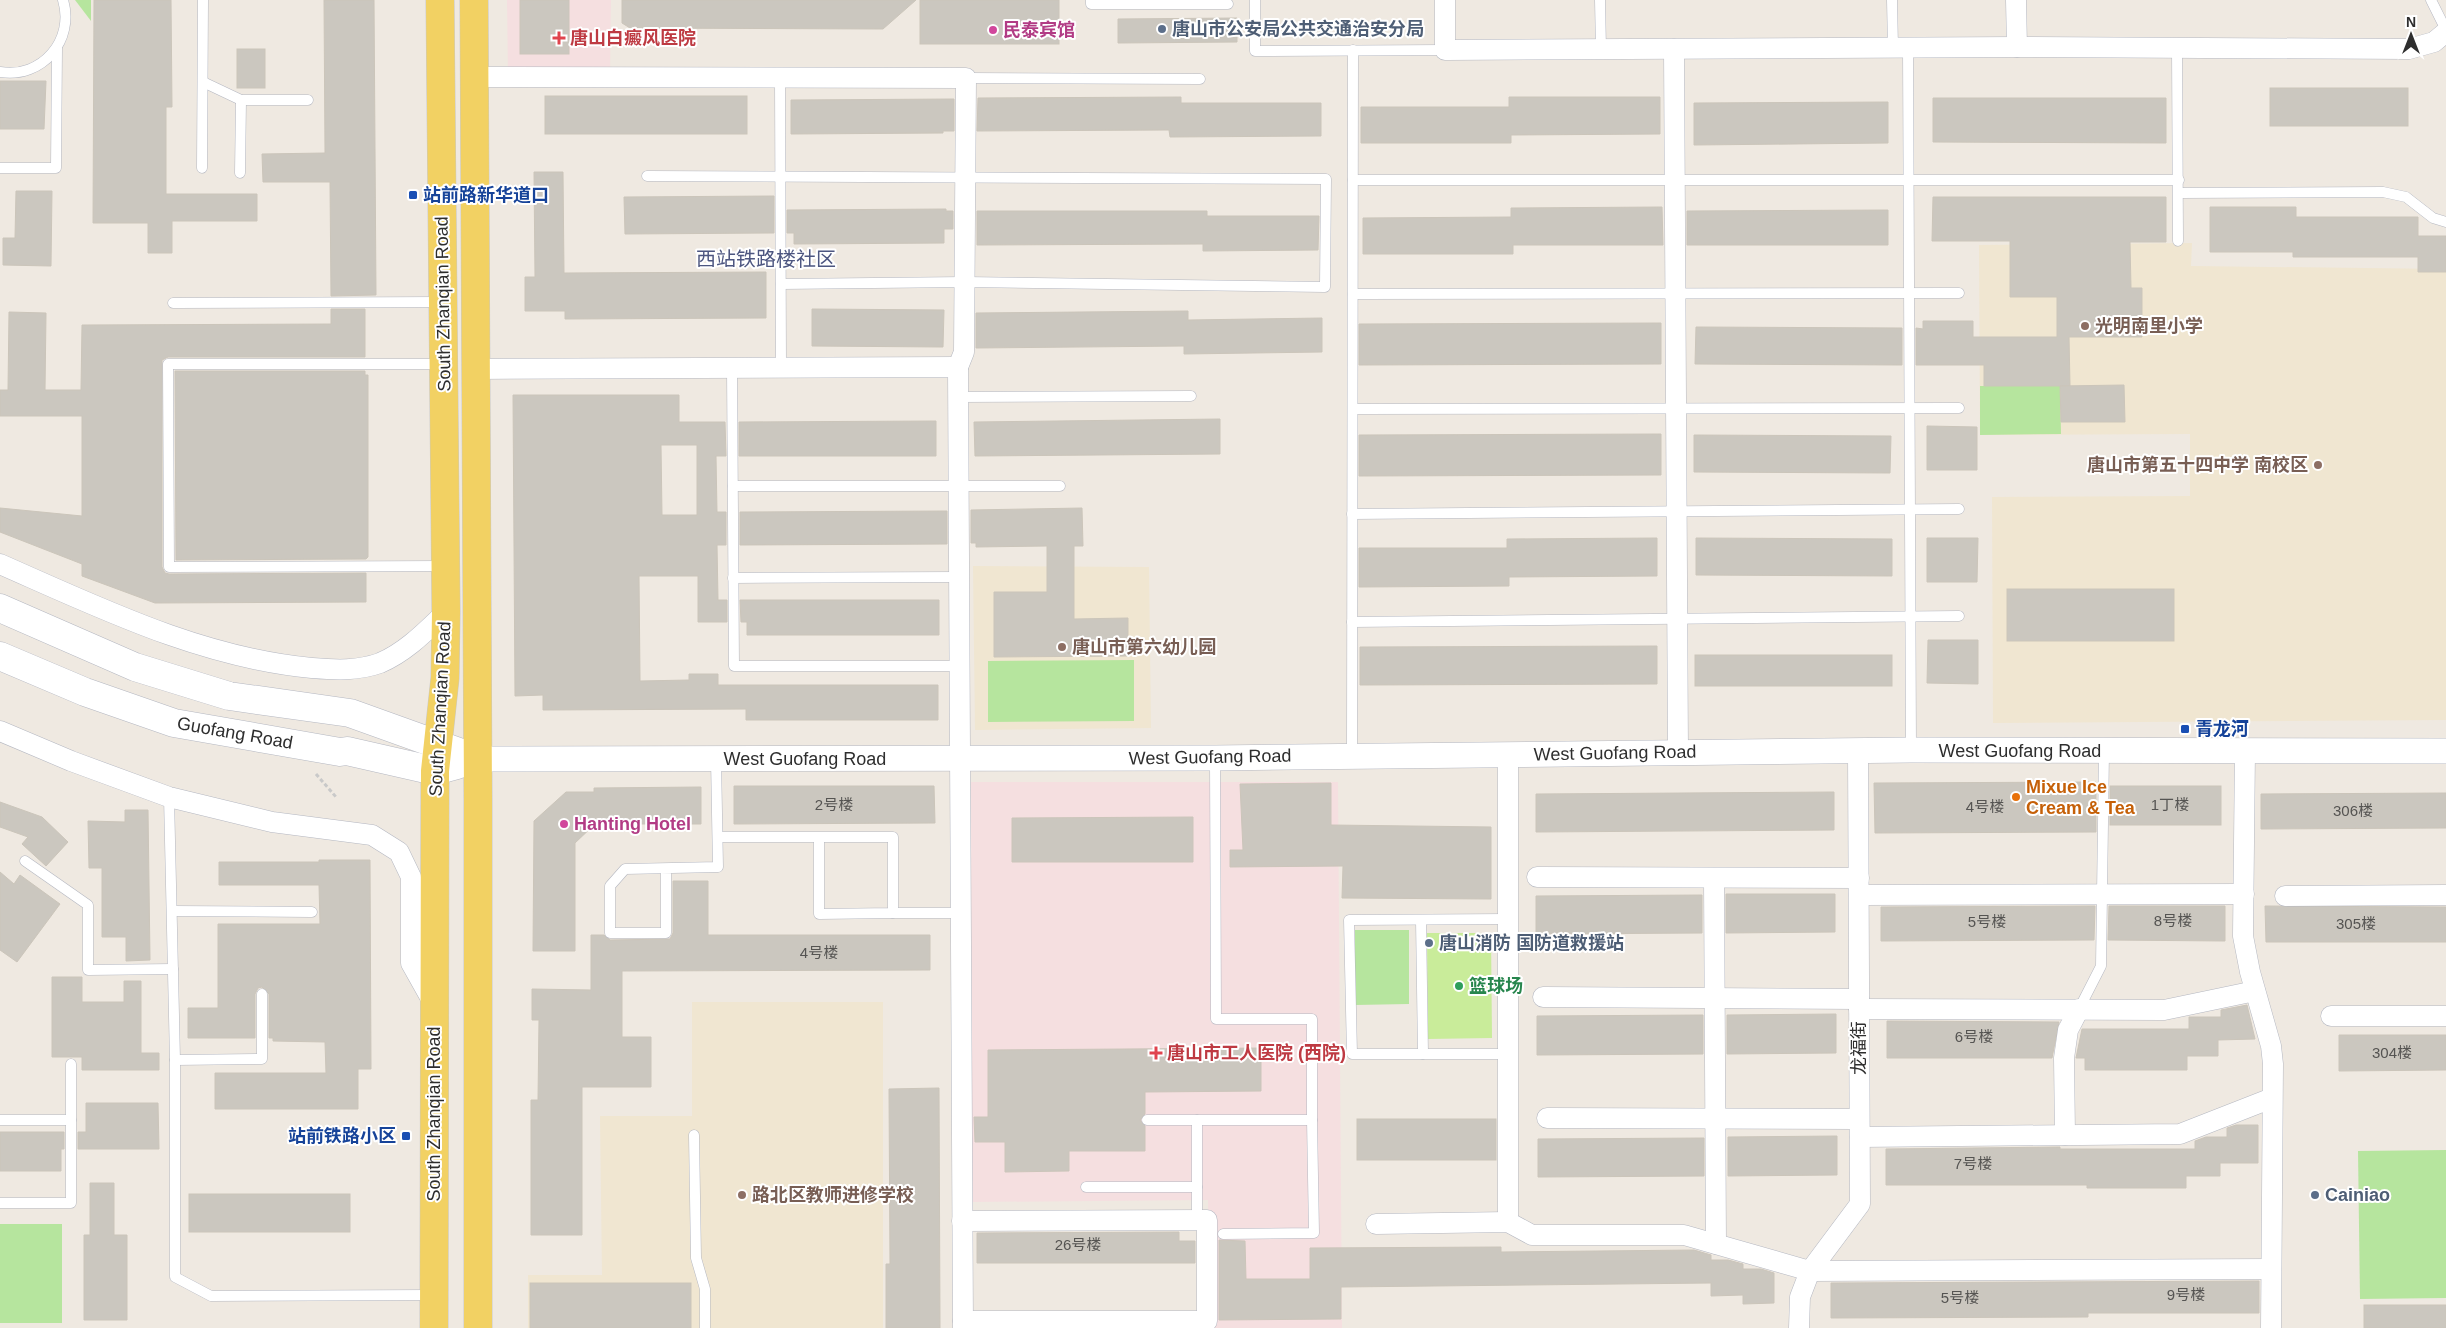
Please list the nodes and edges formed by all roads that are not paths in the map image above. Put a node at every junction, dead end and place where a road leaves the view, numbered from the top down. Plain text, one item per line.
1 (63, 0) edge
2 (203, 0) edge
3 (440, 0) edge
4 (474, 0) edge
5 (1091, 0) edge
6 (1255, 0) edge
7 (1445, 0) edge
8 (1600, 0) edge
9 (1892, 0) edge
10 (2016, 0) edge
11 (2431, 0) edge
12 (1228, 4) dead end
13 (2446, 31) edge
14 (2017, 46) junction
15 (1900, 47) junction
16 (57, 48) junction
17 (2177, 48) junction
18 (1601, 49) junction
19 (1674, 49) junction
20 (1353, 50) junction
21 (1445, 50) junction
22 (0, 72) edge
23 (473, 77) junction
24 (780, 78) junction
25 (966, 78) junction
26 (1200, 79) dead end
27 (203, 82) junction
28 (241, 100) junction
29 (308, 100) dead end
30 (0, 168) edge
31 (202, 168) dead end
32 (240, 172) dead end
33 (647, 176) dead end
34 (780, 177) junction
35 (965, 178) junction
36 (1353, 180) junction
37 (1675, 180) junction
38 (1909, 180) junction
39 (2179, 180) junction
40 (2179, 193) junction
41 (2446, 222) edge
42 (2178, 241) dead end
43 (965, 282) junction
44 (781, 284) junction
45 (1909, 292) junction
46 (1675, 293) junction
47 (1353, 294) junction
48 (1959, 294) dead end
49 (443, 302) junction
50 (173, 303) dead end
51 (444, 364) junction
52 (958, 367) junction
53 (732, 368) junction
54 (781, 368) junction
55 (475, 369) junction
56 (1191, 396) dead end
57 (959, 397) junction
58 (1676, 408) junction
59 (1910, 408) junction
60 (1959, 408) dead end
61 (1353, 409) junction
62 (959, 485) junction
63 (733, 486) junction
64 (1060, 486) dead end
65 (1910, 510) junction
66 (1959, 510) dead end
67 (1676, 511) junction
68 (1352, 514) junction
69 (0, 564) edge
70 (446, 566) junction
71 (959, 577) junction
72 (734, 578) junction
73 (0, 608) edge
74 (446, 612) junction
75 (1959, 616) dead end
76 (1911, 617) junction
77 (1677, 619) junction
78 (1352, 622) junction
79 (0, 656) edge
80 (960, 666) junction
81 (0, 731) edge
82 (1911, 750) junction
83 (1858, 751) junction
84 (2104, 751) junction
85 (2245, 751) junction
86 (2446, 751) edge
87 (1678, 752) junction
88 (1508, 754) junction
89 (1352, 756) junction
90 (436, 758) junction
91 (1215, 758) junction
92 (478, 759) junction
93 (716, 759) junction
94 (960, 759) junction
95 (169, 797) junction
96 (718, 837) junction
97 (819, 837) junction
98 (26, 861) dead end
99 (666, 869) junction
100 (1537, 877) dead end
101 (1714, 878) junction
102 (1859, 887) junction
103 (2244, 894) junction
104 (2102, 895) junction
105 (2446, 895) edge
106 (2285, 896) dead end
107 (172, 911) junction
108 (312, 912) dead end
109 (893, 913) junction
110 (961, 913) junction
111 (1508, 919) junction
112 (1421, 920) junction
113 (173, 969) junction
114 (2256, 991) junction
115 (262, 994) dead end
116 (1542, 997) dead end
117 (1715, 997) junction
118 (1859, 1004) junction
119 (435, 1005) junction
120 (2079, 1009) junction
121 (2331, 1016) dead end
122 (2446, 1016) edge
123 (1422, 1054) junction
124 (1508, 1054) junction
125 (175, 1060) junction
126 (71, 1064) dead end
127 (2272, 1098) junction
128 (1547, 1118) dead end
129 (1715, 1119) junction
130 (0, 1120) edge
131 (71, 1120) junction
132 (1147, 1120) dead end
133 (1198, 1120) junction
134 (1312, 1120) junction
135 (1859, 1128) junction
136 (694, 1135) dead end
137 (2064, 1135) junction
138 (1086, 1187) dead end
139 (1198, 1187) junction
140 (0, 1203) edge
141 (1197, 1219) junction
142 (962, 1221) junction
143 (1508, 1222) junction
144 (1376, 1224) dead end
145 (1223, 1234) dead end
146 (1716, 1244) junction
147 (2271, 1269) junction
148 (1810, 1270) junction
149 (434, 1296) junction
150 (963, 1324) edge
151 (434, 1328) edge
152 (478, 1328) edge
153 (705, 1328) edge
154 (1799, 1328) edge
155 (2271, 1328) edge

1 - 16 lane
2 - 27 lane
3 - 49 main road, South Zhanqian Road
4 - 23 main road, South Zhanqian Road
5 - 12 lane
6 - 20 lane
7 - 21 street
8 - 18 lane
9 - 15 lane
10 - 14 street
11 - 13 lane
13 - 17 street
14 - 15 street
14 - 17 street
15 - 19 street
15 - 38 lane
16 - 22 lane
16 - 30 lane
17 - 39 lane
18 - 19 street
18 - 21 street
19 - 37 street
20 - 21 lane
20 - 36 lane
23 - 24 street
23 - 55 main road, South Zhanqian Road
24 - 25 street
24 - 34 lane
25 - 26 lane
25 - 35 street
27 - 28 lane
27 - 31 lane
28 - 29 lane
28 - 32 lane
33 - 34 lane
34 - 35 lane
34 - 44 lane
35 - 43 street
35 - 43 lane
36 - 37 lane
36 - 47 lane
37 - 38 lane
37 - 46 street
38 - 39 lane
38 - 45 lane
39 - 40 lane
40 - 41 lane
40 - 42 lane
43 - 44 lane
43 - 52 street
44 - 54 lane
45 - 46 lane
45 - 48 lane
45 - 59 lane
46 - 47 lane
46 - 58 street
47 - 61 lane
49 - 50 lane
49 - 51 main road, South Zhanqian Road
51 - 70 main road, South Zhanqian Road
51 - 70 lane
52 - 54 street
52 - 57 street
53 - 54 street
53 - 55 street
53 - 63 lane
55 - 92 main road, South Zhanqian Road
56 - 57 lane
57 - 62 street
58 - 59 lane
58 - 61 lane
58 - 67 street
59 - 60 lane
59 - 65 lane
61 - 68 lane
62 - 63 lane
62 - 64 lane
62 - 71 street
63 - 72 lane
65 - 66 lane
65 - 67 lane
65 - 76 lane
67 - 68 lane
67 - 77 street
68 - 78 lane
69 - 74 street
70 - 74 main road, South Zhanqian Road
71 - 72 lane
71 - 80 street
72 - 80 lane
73 - 90 main road, West Guofang Road
74 - 90 main road, South Zhanqian Road
75 - 76 lane
76 - 77 lane
76 - 82 lane
77 - 78 lane
77 - 87 street
78 - 89 lane
79 - 90 main road, Guofang Road
80 - 94 street
81 - 95 street
82 - 83 street, West Guofang Road
82 - 84 street, West Guofang Road
83 - 87 street, West Guofang Road
83 - 102 street, 龙福街
84 - 85 street, West Guofang Road
84 - 104 lane
85 - 86 street, West Guofang Road
85 - 103 street
87 - 88 street, West Guofang Road
88 - 89 street, West Guofang Road
88 - 111 street
89 - 91 street, West Guofang Road
90 - 92 main road, West Guofang Road
90 - 119 main road, South Zhanqian Road
91 - 94 street, West Guofang Road
91 - 134 lane
92 - 93 street, West Guofang Road
92 - 152 main road, South Zhanqian Road
93 - 94 street, West Guofang Road
93 - 96 lane
94 - 110 street
95 - 107 lane
95 - 119 street
96 - 97 lane
96 - 99 lane
97 - 109 lane
97 - 109 lane
98 - 113 lane
99 - 99 lane
100 - 101 street
101 - 102 street
101 - 117 street
102 - 104 street
102 - 118 street, 龙福街
103 - 104 street
103 - 114 street
104 - 120 lane
105 - 106 street
107 - 108 lane
107 - 113 lane
109 - 110 lane
110 - 142 street
111 - 112 lane
111 - 124 street
112 - 123 lane
112 - 123 lane
113 - 125 lane
114 - 120 street
114 - 127 street
115 - 125 lane
116 - 117 street
117 - 118 street
117 - 129 street
118 - 120 street
118 - 135 street, 龙福街
119 - 149 main road, South Zhanqian Road
120 - 137 street
121 - 122 street
123 - 124 lane
124 - 143 street
125 - 149 lane
126 - 131 lane
127 - 137 street
127 - 147 street
128 - 129 street
129 - 135 street
129 - 146 street
130 - 131 lane
131 - 140 lane
132 - 133 lane
133 - 134 lane
133 - 139 lane
134 - 145 lane
135 - 137 street
135 - 148 street, 龙福街
136 - 153 lane
138 - 139 lane
139 - 141 lane
141 - 142 street
141 - 150 street
142 - 150 street
143 - 144 street
143 - 146 street
146 - 148 street
147 - 148 street
147 - 155 street
148 - 154 street, 龙福街
149 - 151 main road, South Zhanqian Road

